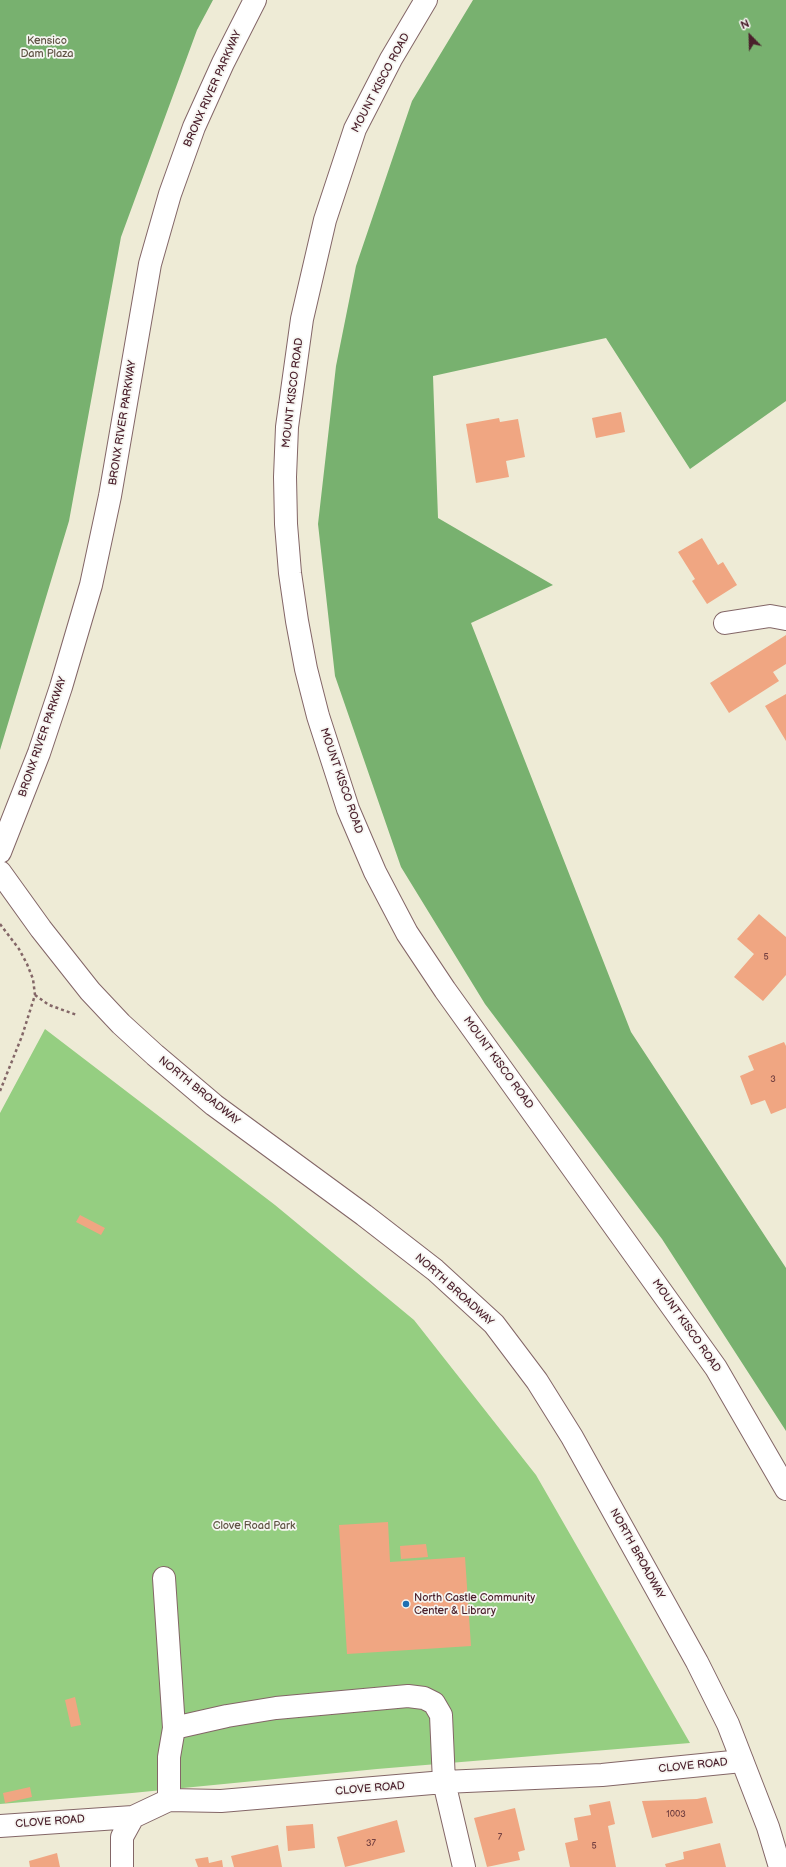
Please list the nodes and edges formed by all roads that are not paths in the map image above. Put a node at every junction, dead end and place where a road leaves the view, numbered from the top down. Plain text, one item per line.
1 (255, 0) edge
2 (426, 0) edge
3 (786, 619) edge
4 (725, 623) dead end
5 (4, 843) edge
6 (0, 872) edge
7 (786, 1488) edge
8 (164, 1578) dead end
9 (174, 1728) junction
10 (742, 1761) junction
11 (444, 1782) junction
12 (169, 1800) junction
13 (133, 1817) junction
14 (0, 1826) edge
15 (122, 1867) edge
16 (464, 1867) edge
17 (780, 1867) edge

1 - 5 main road, BRONX RIVER PARKWAY
2 - 7 main road, MOUNT KISCO ROAD
3 - 4 main road
6 - 10 main road, NORTH BROADWAY
8 - 9 main road
9 - 11 main road
9 - 12 main road
10 - 11 main road, CLOVE ROAD
10 - 17 main road, NORTH BROADWAY
11 - 12 main road, CLOVE ROAD
11 - 16 main road
12 - 13 main road, CLOVE ROAD
13 - 14 main road, CLOVE ROAD
13 - 15 main road

